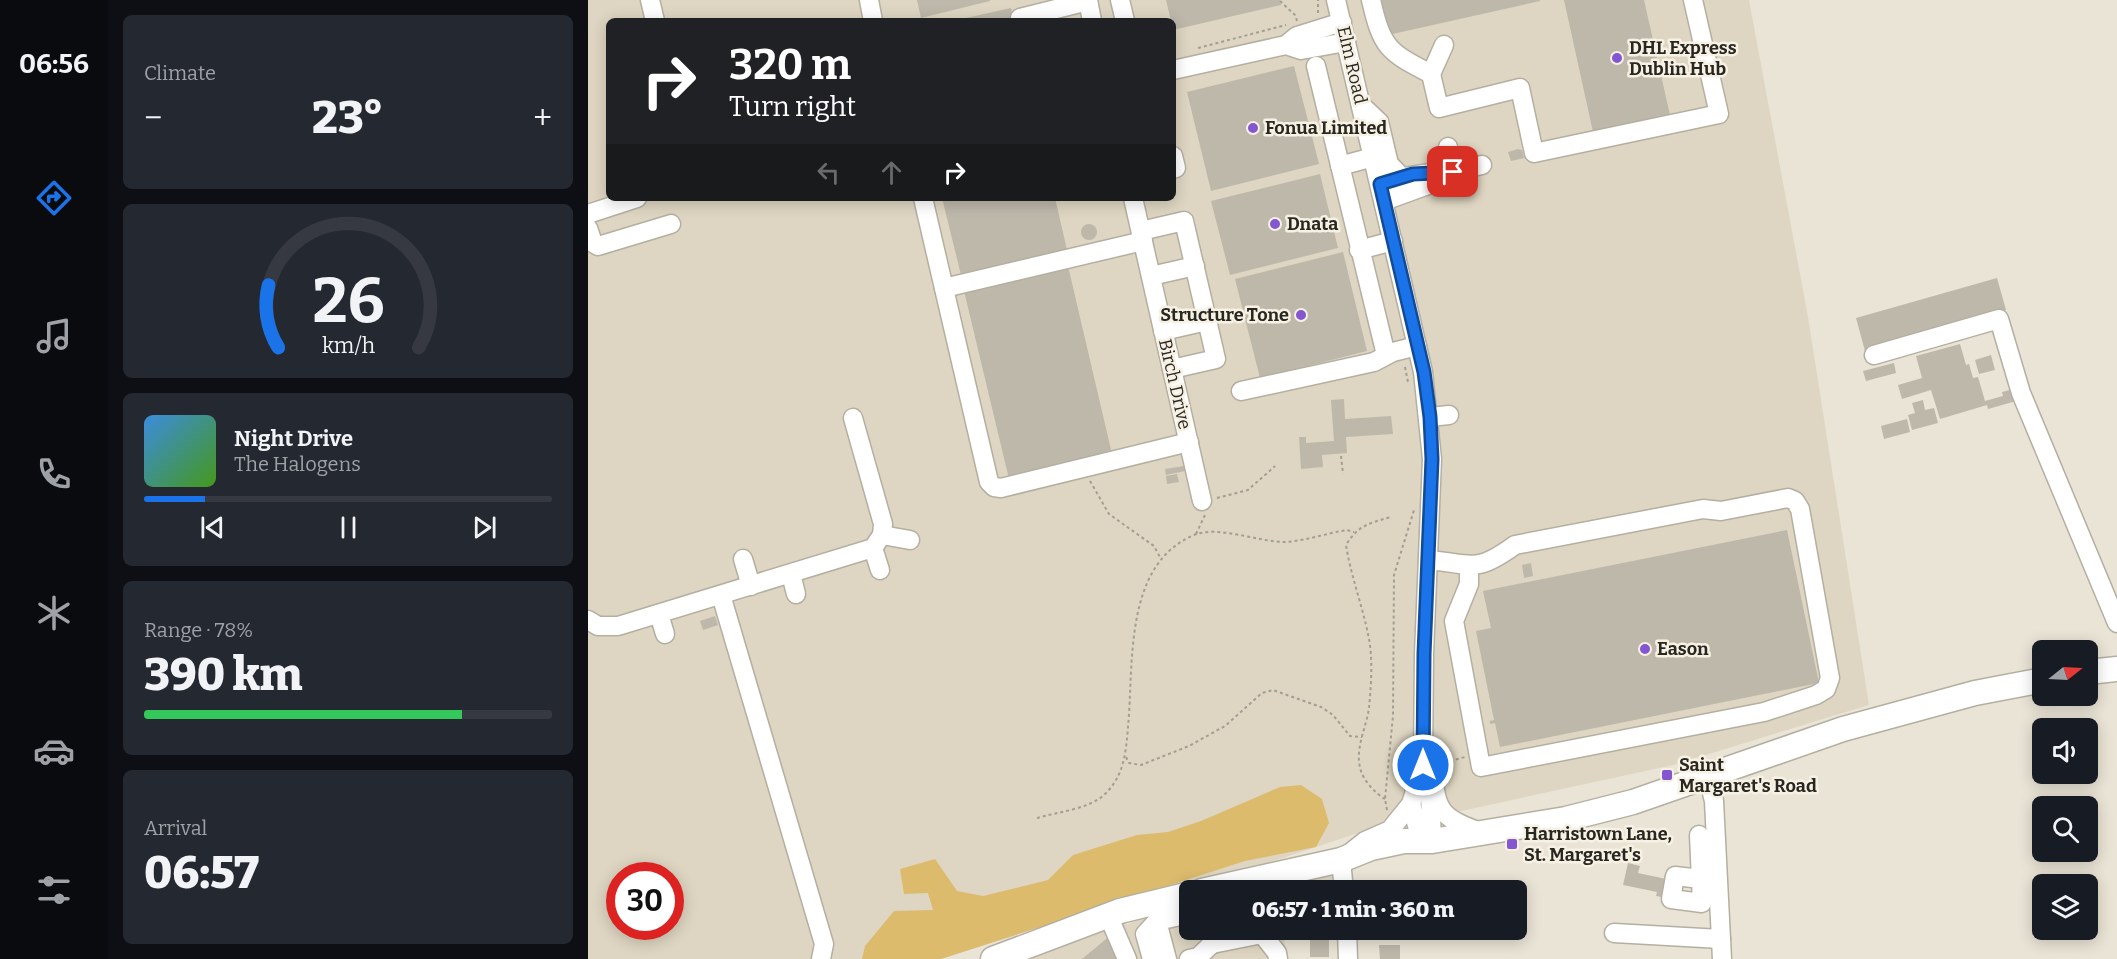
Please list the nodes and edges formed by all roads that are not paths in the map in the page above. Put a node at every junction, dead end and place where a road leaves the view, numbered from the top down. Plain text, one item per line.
1 (650, 0) edge
2 (868, 0) edge
3 (1120, 0) edge
4 (1336, 0) edge
5 (1371, 0) edge
6 (1693, 0) edge
7 (1088, 1) edge
8 (1055, 15) edge
9 (659, 18) edge
10 (872, 18) edge
11 (1020, 18) dead end
12 (1091, 18) edge
13 (1124, 18) edge
14 (1342, 22) junction
15 (1346, 42) junction
16 (1286, 45) junction
17 (1444, 45) dead end
18 (1316, 66) dead end
19 (1176, 69) edge
20 (1431, 74) junction
21 (1361, 105) junction
22 (1448, 147) dead end
23 (1373, 157) junction
24 (1482, 165) dead end
25 (1340, 166) junction
26 (1450, 172) junction
27 (1401, 176) junction
28 (1382, 193) junction
29 (628, 201) edge
30 (924, 201) edge
31 (1134, 201) edge
32 (588, 214) edge
33 (671, 224) dead end
34 (588, 228) edge
35 (1142, 236) junction
36 (1393, 241) junction
37 (1359, 250) junction
38 (1195, 266) junction
39 (1151, 276) junction
40 (944, 288) junction
41 (1207, 321) junction
42 (1163, 331) junction
43 (1402, 351) junction
44 (1874, 355) dead end
45 (1172, 369) junction
46 (1241, 391) dead end
47 (1449, 415) dead end
48 (1430, 417) junction
49 (853, 418) dead end
50 (1188, 442) junction
51 (1208, 503) road end
52 (910, 540) dead end
53 (877, 542) junction
54 (743, 559) dead end
55 (1429, 560) junction
56 (1469, 566) junction
57 (880, 570) dead end
58 (791, 574) junction
59 (751, 586) junction
60 (796, 594) dead end
61 (721, 595) junction
62 (659, 614) junction
63 (588, 620) edge
64 (2117, 623) edge
65 (664, 634) dead end
66 (2117, 669) edge
67 (2098, 671) edge
68 (2032, 682) edge
69 (1423, 735) junction
70 (1423, 765) junction
71 (1708, 777) junction
72 (1411, 804) junction
73 (1480, 832) junction
74 (1699, 835) dead end
75 (1432, 841) junction
76 (1341, 860) junction
77 (1701, 879) dead end
78 (1270, 880) edge
79 (1343, 880) edge
80 (1179, 897) edge
81 (1108, 915) junction
82 (1179, 916) edge
83 (1157, 921) junction
84 (1614, 933) dead end
85 (1721, 939) junction
86 (1209, 940) edge
87 (1268, 940) edge
88 (1347, 940) edge
89 (1195, 958) edge
90 (821, 959) edge
91 (993, 959) edge
92 (1127, 959) edge
93 (1152, 959) edge
94 (1167, 959) edge
95 (1278, 959) edge
96 (1348, 959) edge
97 (1722, 959) edge

1 - 9 street
2 - 10 street
3 - 13 street
4 - 14 street, Elm Road
5 - 20 street
6 - 20 street
7 - 8 street
7 - 12 street
8 - 11 street
14 - 15 street, Elm Road
14 - 16 street
15 - 16 street
15 - 21 street, Elm Road
16 - 19 street
17 - 20 street
18 - 25 street
21 - 23 street, Elm Road
21 - 27 street
22 - 26 street
23 - 25 street
23 - 28 street, Elm Road
24 - 26 street
25 - 37 street
26 - 27 street
26 - 28 street
27 - 28 street
28 - 36 street, Elm Road
29 - 32 street
30 - 40 street
31 - 35 street, Birch Drive
33 - 34 street
35 - 38 street
35 - 39 street, Birch Drive
35 - 40 street
36 - 37 street
36 - 43 street, Elm Road
37 - 43 street
38 - 39 street
38 - 41 street
39 - 42 street, Birch Drive
40 - 50 street
41 - 42 street
41 - 45 street
42 - 45 street, Birch Drive
43 - 46 street
43 - 48 street, Elm Road
44 - 64 street
45 - 50 street, Birch Drive
47 - 48 street
48 - 55 street, Elm Road
49 - 53 street
50 - 51 street, Birch Drive
52 - 53 street
53 - 57 street
53 - 58 street
54 - 59 street
55 - 56 street
55 - 69 street, Elm Road
56 - 56 street
58 - 59 street
58 - 60 street
59 - 61 street
61 - 62 street
61 - 90 street
62 - 63 street
62 - 65 street
66 - 67 main road
68 - 71 main road
69 - 70 street, Elm Road
69 - 73 street, Elm Road
70 - 72 street, Elm Road
70 - 75 street, Elm Road
71 - 73 main road
71 - 85 street
72 - 75 street
72 - 76 street, Elm Road
73 - 75 main road
74 - 77 street
75 - 76 main road
76 - 78 main road
76 - 79 street
80 - 81 main road
81 - 91 main road
81 - 92 street
82 - 83 street
83 - 93 street
83 - 94 street
84 - 85 street
85 - 97 street
86 - 89 street
87 - 95 street
88 - 96 street

